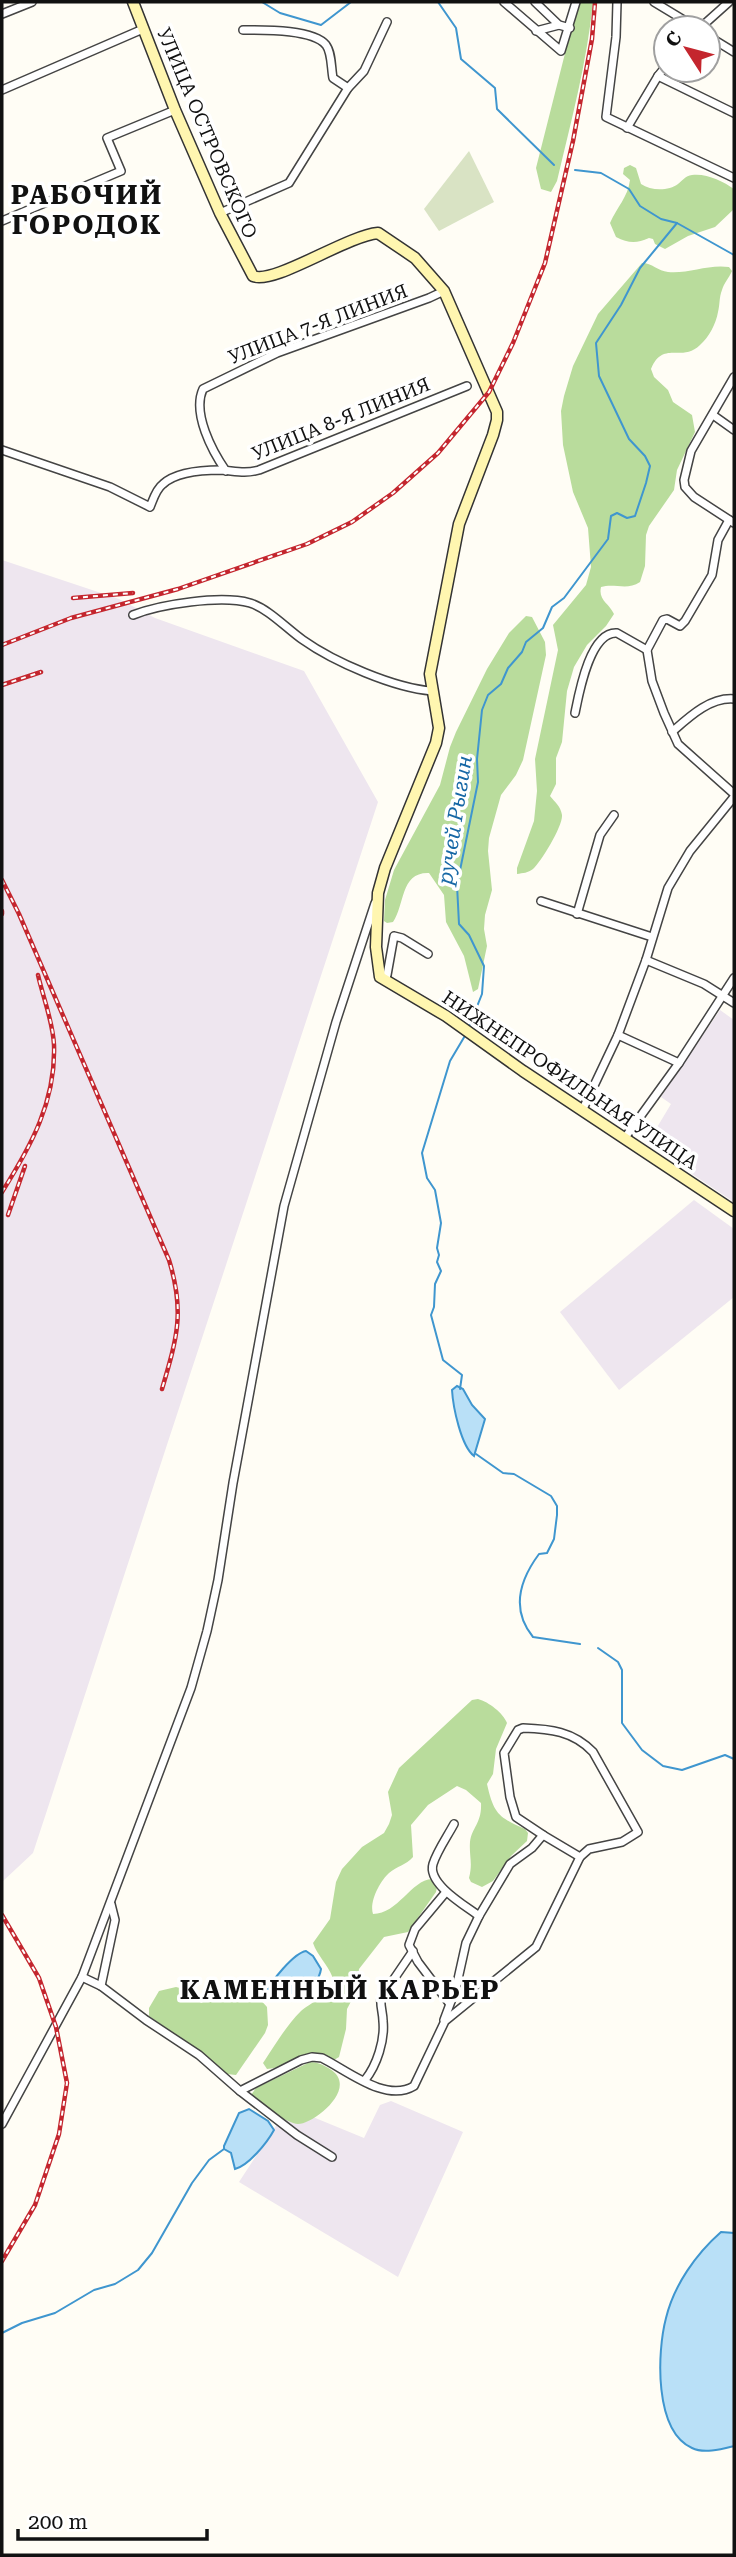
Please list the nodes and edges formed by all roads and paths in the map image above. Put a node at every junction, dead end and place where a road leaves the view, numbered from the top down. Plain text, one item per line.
1 (32, 2) edge
2 (133, 2) edge
3 (504, 2) edge
4 (535, 2) edge
5 (576, 2) edge
6 (617, 2) edge
7 (654, 2) edge
8 (729, 2) edge
9 (2, 14) edge
10 (674, 14) edge
11 (715, 14) edge
12 (387, 22) dead end
13 (559, 25) junction
14 (570, 28) junction
15 (144, 29) junction
16 (243, 30) dead end
17 (536, 31) junction
18 (653, 84) edge
19 (674, 84) edge
20 (2, 89) edge
21 (348, 89) junction
22 (175, 110) junction
23 (734, 113) edge
24 (626, 128) junction
25 (734, 178) edge
26 (220, 213) junction
27 (2, 221) edge
28 (444, 291) junction
29 (734, 377) edge
30 (467, 386) dead end
31 (713, 415) junction
32 (734, 430) edge
33 (2, 450) edge
34 (226, 471) junction
35 (732, 521) edge
36 (133, 615) dead end
37 (647, 650) junction
38 (432, 691) junction
39 (734, 699) edge
40 (575, 713) dead end
41 (673, 732) junction
42 (734, 796) edge
43 (614, 815) dead end
44 (379, 893) junction
45 (541, 901) dead end
46 (577, 914) junction
47 (652, 937) junction
48 (428, 954) dead end
49 (646, 960) junction
50 (734, 978) edge
51 (384, 980) junction
52 (723, 996) junction
53 (734, 1003) edge
54 (618, 1035) junction
55 (679, 1063) junction
56 (582, 1111) junction
57 (624, 1139) junction
58 (734, 1212) edge
59 (454, 1824) dead end
60 (542, 1835) junction
61 (580, 1857) junction
62 (446, 1892) junction
63 (111, 1903) junction
64 (480, 1916) junction
65 (413, 1951) junction
66 (82, 1977) junction
67 (101, 1986) junction
68 (449, 2003) junction
69 (443, 2024) junction
70 (365, 2080) junction
71 (240, 2091) junction
72 (2, 2124) edge
73 (332, 2158) dead end

1 - 9 street
2 - 15 street, УЛИЦА ОСТРОВСКОГО
3 - 17 street
4 - 13 street
5 - 14 street
6 - 24 street
7 - 10 street
8 - 11 street
12 - 21 street
13 - 14 street
13 - 17 street
14 - 17 street
15 - 20 street
15 - 22 street, УЛИЦА ОСТРОВСКОГО
16 - 21 street
18 - 24 street
19 - 23 street
21 - 26 street
22 - 26 street, УЛИЦА ОСТРОВСКОГО
22 - 27 street
24 - 25 street
26 - 28 street, УЛИЦА ОСТРОВСКОГО
28 - 34 street, УЛИЦА 7-Я ЛИНИЯ
28 - 38 street
29 - 31 street
30 - 34 street, УЛИЦА 8-Я ЛИНИЯ
31 - 32 street
31 - 35 street
33 - 34 street, УЛИЦА 8-Я ЛИНИЯ
35 - 37 street
36 - 38 street
37 - 40 street
37 - 41 street
38 - 44 street
39 - 41 street
41 - 42 street
42 - 47 street
43 - 46 street
44 - 51 street
44 - 63 street
45 - 46 street
46 - 47 street
47 - 49 street
48 - 51 street
49 - 52 street
49 - 54 street
50 - 52 street
51 - 56 street, НИЖНЕПРОФИЛЬНАЯ УЛИЦА
52 - 53 street
52 - 55 street
54 - 55 street
54 - 56 street
55 - 57 street
56 - 57 street, НИЖНЕПРОФИЛЬНАЯ УЛИЦА
57 - 58 street, НИЖНЕПРОФИЛЬНАЯ УЛИЦА
59 - 62 street
60 - 61 street
60 - 61 street
60 - 64 street
61 - 69 street
62 - 64 street
62 - 65 street
63 - 66 street
63 - 67 street
64 - 68 street
65 - 68 street
65 - 70 street
66 - 67 street
66 - 72 street
67 - 71 street
68 - 69 street
69 - 70 street
70 - 71 street
71 - 73 street

